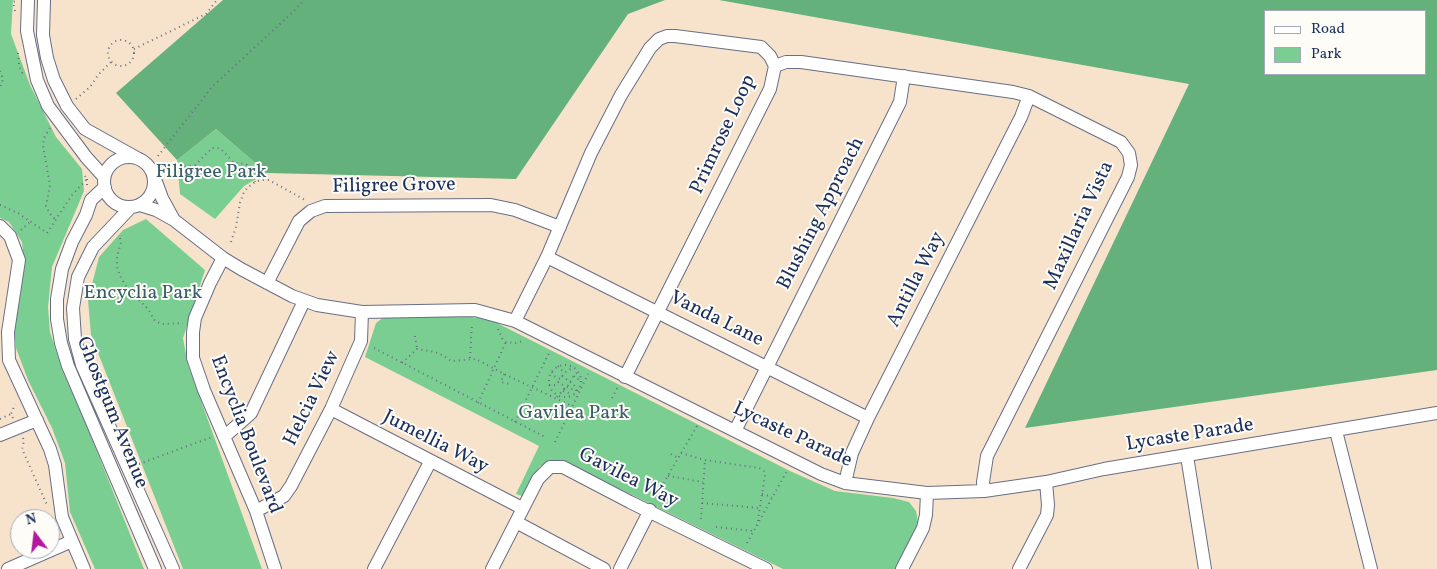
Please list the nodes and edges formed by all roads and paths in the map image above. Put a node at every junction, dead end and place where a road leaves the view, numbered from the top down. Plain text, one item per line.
1 (28, 0) edge
2 (44, 0) edge
3 (217, 0) edge
4 (304, 0) edge
5 (134, 50) junction
6 (111, 62) junction
7 (775, 66) junction
8 (0, 71) edge
9 (904, 76) junction
10 (0, 88) edge
11 (1029, 96) junction
12 (74, 101) dead end
13 (50, 127) dead end
14 (158, 156) dead end
15 (137, 158) junction
16 (180, 168) dead end
17 (84, 173) dead end
18 (154, 177) junction
19 (104, 182) junction
20 (255, 182) junction
21 (306, 201) dead end
22 (0, 206) edge
23 (136, 206) junction
24 (56, 220) junction
25 (174, 220) junction
26 (0, 226) edge
27 (560, 227) junction
28 (120, 238) dead end
29 (231, 242) dead end
30 (547, 257) junction
31 (223, 258) junction
32 (267, 283) junction
33 (304, 301) junction
34 (362, 312) junction
35 (658, 312) junction
36 (472, 320) dead end
37 (188, 322) dead end
38 (515, 322) junction
39 (498, 327) dead end
40 (415, 336) dead end
41 (524, 340) dead end
42 (4, 341) edge
43 (506, 342) junction
44 (374, 348) dead end
45 (417, 349) junction
46 (549, 353) dead end
47 (470, 358) junction
48 (402, 363) junction
49 (558, 366) junction
50 (573, 366) junction
51 (767, 366) junction
52 (493, 369) junction
53 (552, 371) junction
54 (578, 372) junction
55 (564, 373) junction
56 (504, 374) junction
57 (588, 374) dead end
58 (562, 376) junction
59 (574, 376) junction
60 (558, 380) junction
61 (581, 380) junction
62 (622, 382) junction
63 (569, 383) junction
64 (509, 384) dead end
65 (549, 386) junction
66 (567, 387) junction
67 (532, 388) junction
68 (563, 390) junction
69 (577, 391) junction
70 (574, 394) junction
71 (558, 396) junction
72 (612, 398) dead end
73 (15, 400) dead end
74 (556, 400) junction
75 (478, 403) junction
76 (572, 406) junction
77 (331, 409) junction
78 (1437, 413) edge
79 (12, 414) junction
80 (868, 418) junction
81 (0, 419) edge
82 (37, 420) junction
83 (515, 422) junction
84 (697, 426) dead end
85 (18, 428) junction
86 (735, 431) junction
87 (1336, 431) junction
88 (0, 435) edge
89 (224, 436) junction
90 (545, 437) dead end
91 (206, 439) dead end
92 (555, 442) dead end
93 (590, 445) dead end
94 (681, 453) junction
95 (671, 454) dead end
96 (1187, 456) junction
97 (583, 458) dead end
98 (678, 458) junction
99 (705, 460) junction
100 (430, 462) junction
101 (139, 464) dead end
102 (787, 471) dead end
103 (668, 476) junction
104 (703, 482) junction
105 (1046, 482) junction
106 (845, 483) junction
107 (984, 491) junction
108 (927, 493) junction
109 (762, 494) junction
110 (656, 496) dead end
111 (772, 497) junction
112 (702, 503) junction
113 (522, 508) junction
114 (760, 508) junction
115 (49, 509) edge
116 (650, 510) junction
117 (256, 511) junction
118 (701, 519) dead end
119 (516, 522) junction
120 (757, 526) junction
121 (716, 527) dead end
122 (754, 531) junction
123 (72, 541) junction
124 (747, 543) dead end
125 (761, 568) edge
126 (8, 569) edge
127 (84, 569) edge
128 (155, 569) edge
129 (173, 569) edge
130 (275, 569) edge
131 (374, 569) edge
132 (492, 569) edge
133 (604, 569) edge
134 (620, 569) edge
135 (902, 569) edge
136 (1019, 569) edge
137 (1205, 569) edge
138 (1371, 569) edge

1 - 19 street
2 - 15 street
3 - 5 path
4 - 14 path
5 - 6 path
5 - 6 path
6 - 12 path
7 - 9 street, Maxillaria Vista
7 - 27 street, Primrose Loop
7 - 35 street, Primrose Loop
8 - 10 path
9 - 11 street, Maxillaria Vista
9 - 51 street, Blushing Approach
11 - 80 street, Antilla Way
11 - 107 street, Maxillaria Vista
13 - 24 path
15 - 18 street
15 - 19 street
16 - 20 path
17 - 24 path
18 - 23 street
18 - 25 street, Lycaste Parade
19 - 23 street
19 - 128 street, Ghostgum Avenue
20 - 21 path
20 - 29 path
22 - 24 path
23 - 25 street, Lycaste Parade
23 - 129 street, Ghostgum Avenue
25 - 31 street, Lycaste Parade
26 - 42 street
27 - 30 street, Primrose Loop
27 - 32 street, Filigree Grove
28 - 37 path
30 - 35 street, Vanda Lane
30 - 38 street, Primrose Loop
31 - 32 street, Lycaste Parade
31 - 89 street, Encyclia Boulevard
32 - 33 street, Lycaste Parade
33 - 34 street, Lycaste Parade
33 - 89 street
34 - 38 street, Lycaste Parade
34 - 77 street, Helcia View
35 - 51 street, Vanda Lane
35 - 62 street, Primrose Loop
36 - 47 path
38 - 62 street, Lycaste Parade
39 - 43 path
40 - 45 path
41 - 43 path
42 - 82 street
43 - 52 path
44 - 48 path
45 - 47 path
45 - 48 path
46 - 67 path
47 - 52 path
48 - 75 path
49 - 50 path
49 - 53 path
49 - 55 path
50 - 54 path
50 - 55 path
51 - 80 street, Vanda Lane
51 - 86 street, Blushing Approach
52 - 56 path
52 - 75 path
53 - 60 path
53 - 65 path
54 - 59 path
54 - 61 path
55 - 58 path
56 - 64 path
56 - 67 path
57 - 76 path
58 - 60 path
58 - 63 path
59 - 61 path
59 - 63 path
60 - 65 path
60 - 68 path
61 - 69 path
62 - 72 path
62 - 86 street, Lycaste Parade
63 - 66 path
63 - 69 path
65 - 71 path
66 - 68 path
66 - 69 path
67 - 74 path
67 - 83 path
68 - 70 path
68 - 71 path
69 - 70 path
70 - 71 path
71 - 74 path
73 - 79 path
74 - 76 path
75 - 83 path
76 - 92 path
77 - 100 street, Jumellia Way
77 - 117 street, Helcia View
78 - 87 street, Lycaste Parade
79 - 81 path
79 - 85 path
80 - 106 street, Antilla Way
82 - 85 street
82 - 123 street
83 - 90 path
84 - 94 path
85 - 88 street
85 - 115 path
86 - 106 street, Lycaste Parade
87 - 96 street, Lycaste Parade
87 - 138 street
89 - 117 street, Encyclia Boulevard
91 - 101 path
93 - 97 path
94 - 98 path
94 - 99 path
95 - 98 path
96 - 105 street, Lycaste Parade
96 - 137 street
98 - 103 path
99 - 104 path
99 - 109 path
100 - 113 street, Jumellia Way
100 - 131 street
102 - 111 path
103 - 104 path
103 - 110 path
104 - 112 path
105 - 107 street, Lycaste Parade
105 - 136 street
106 - 108 street, Lycaste Parade
107 - 108 street, Lycaste Parade
108 - 135 street
109 - 111 path
109 - 114 path
111 - 120 path
112 - 114 path
112 - 118 path
113 - 116 street, Gavilea Way
113 - 119 street, Gavilea Way
114 - 120 path
116 - 125 street, Gavilea Way
116 - 134 street
117 - 130 street, Encyclia Boulevard
119 - 132 street, Gavilea Way
119 - 133 street
120 - 122 path
121 - 122 path
122 - 124 path
123 - 126 street
123 - 127 street

